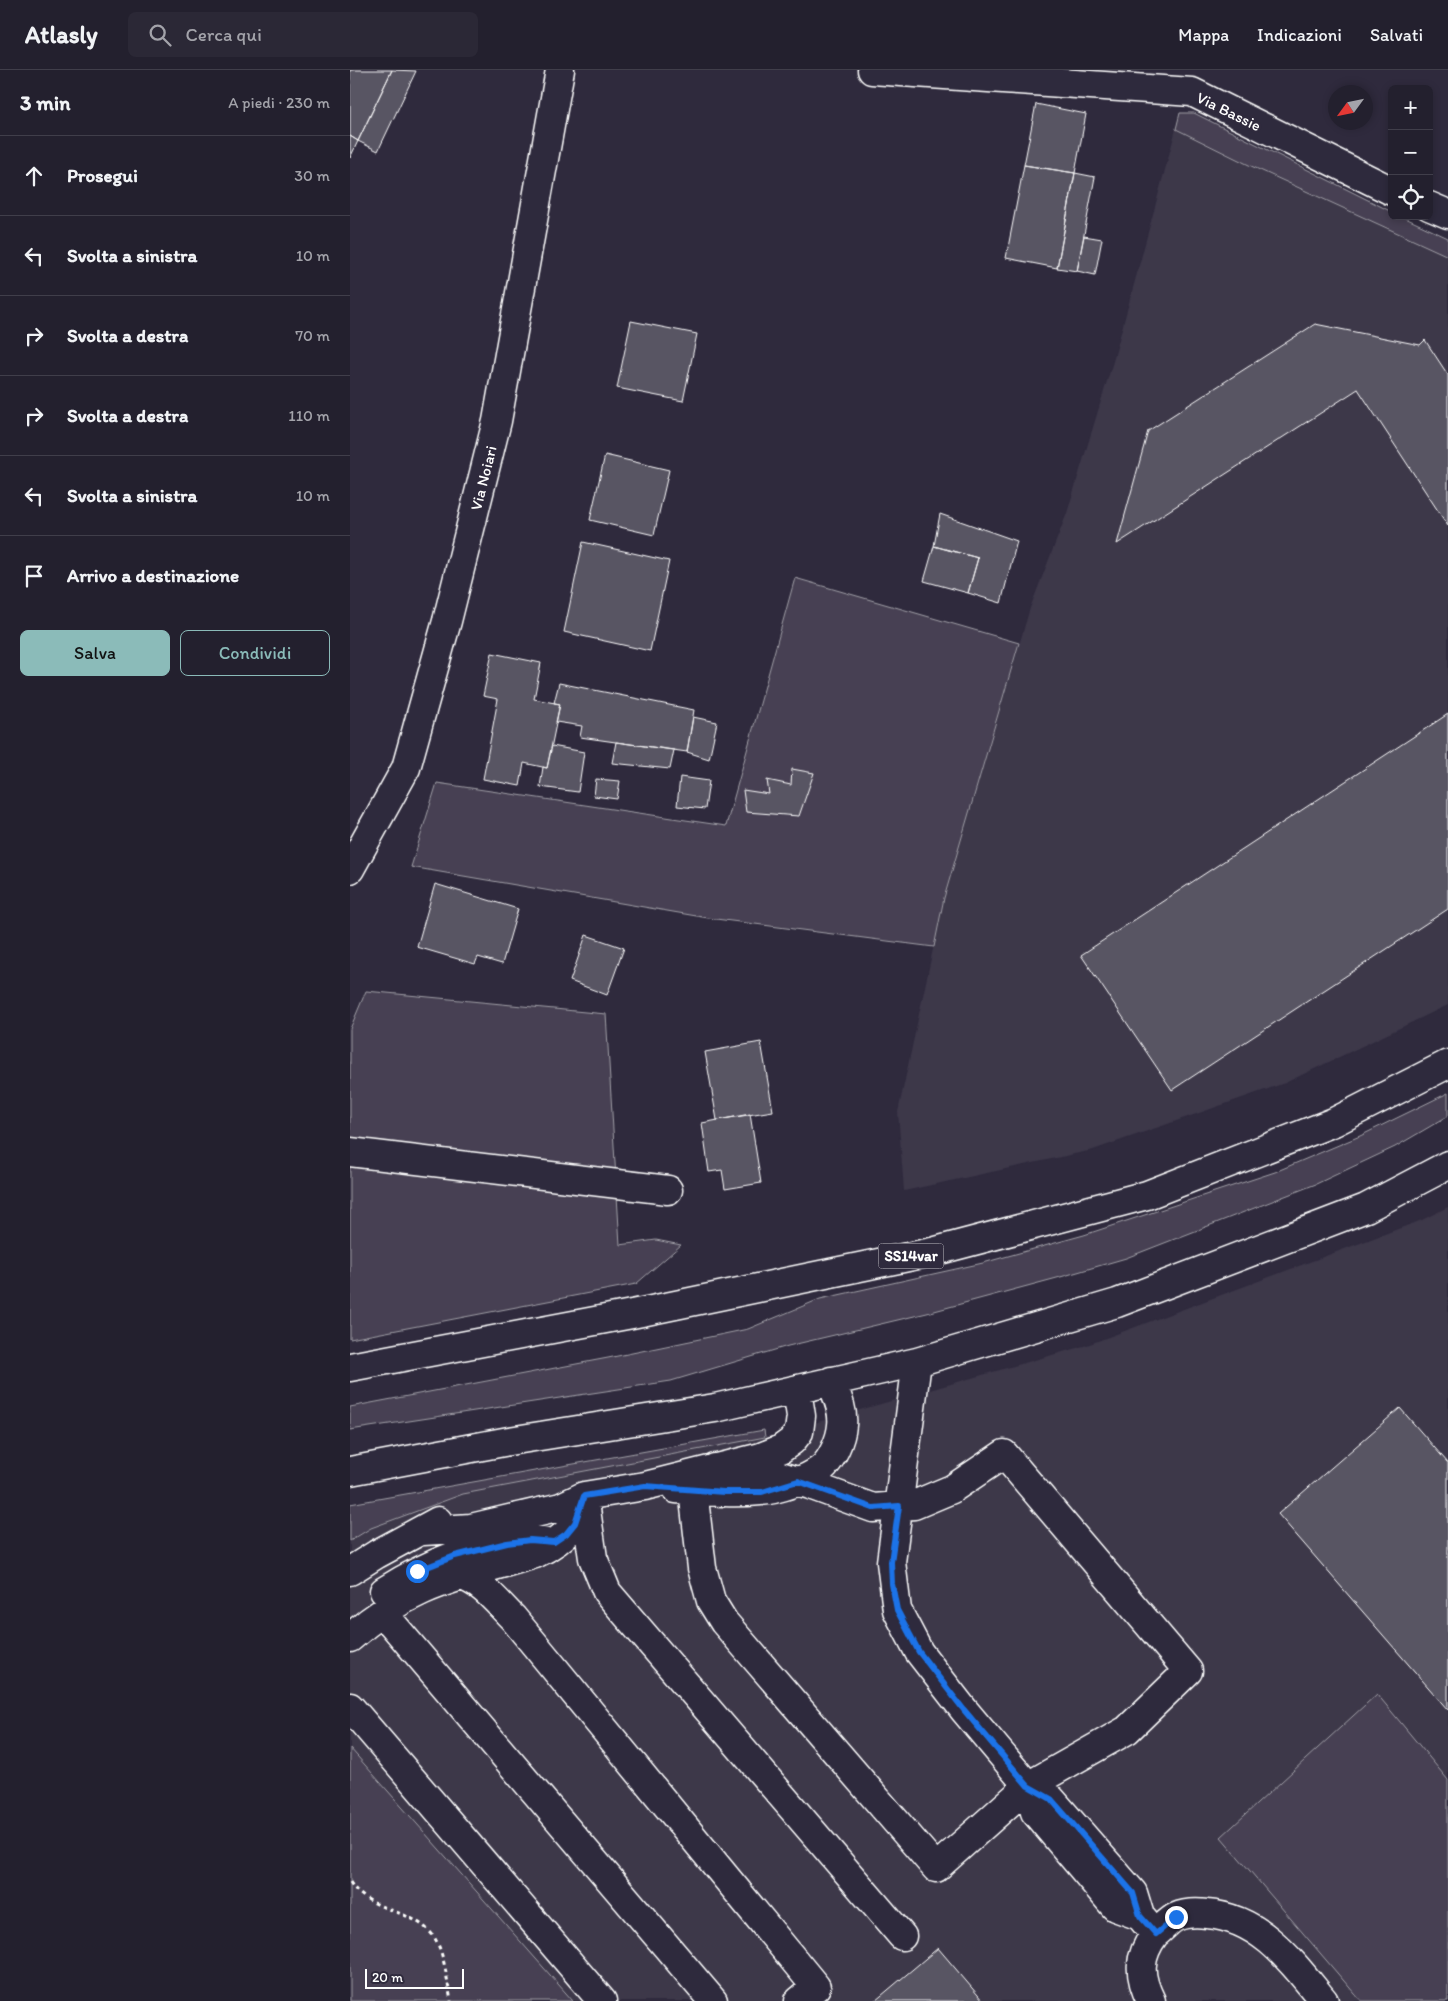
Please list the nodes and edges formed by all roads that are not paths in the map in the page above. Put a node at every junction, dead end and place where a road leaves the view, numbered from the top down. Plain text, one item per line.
1 (560, 70) edge
2 (872, 70) edge
3 (1388, 189) edge
4 (1433, 208) edge
5 (1448, 214) edge
6 (350, 869) edge
7 (1448, 1064) edge
8 (350, 1152) edge
9 (1448, 1165) edge
10 (668, 1190) dead end
11 (917, 1362) junction
12 (350, 1368) edge
13 (831, 1381) junction
14 (796, 1390) junction
15 (715, 1468) junction
16 (350, 1471) edge
17 (798, 1481) junction
18 (645, 1486) junction
19 (692, 1490) junction
20 (584, 1496) junction
21 (899, 1506) junction
22 (554, 1542) junction
23 (350, 1571) edge
24 (460, 1575) junction
25 (383, 1613) junction
26 (350, 1615) edge
27 (350, 1638) edge
28 (350, 1707) edge
29 (1028, 1786) junction
30 (1148, 1925) junction
31 (902, 1936) dead end
32 (602, 2001) edge
33 (713, 2001) edge
34 (800, 2001) edge
35 (1151, 2001) edge
36 (1324, 2001) edge

1 - 6 main road, Via Noiari
2 - 3 main road, Via Bassie
4 - 5 main road
7 - 12 main road, SS14var
8 - 10 main road
9 - 11 main road
11 - 13 main road
11 - 21 main road
13 - 14 main road
13 - 17 main road
14 - 15 main road
14 - 16 main road
15 - 17 main road
15 - 18 main road
17 - 19 main road
17 - 21 main road
18 - 19 main road
18 - 20 main road
19 - 29 main road
20 - 22 main road
20 - 23 main road
20 - 31 main road
21 - 29 main road
21 - 29 main road
22 - 24 main road
22 - 26 main road
24 - 25 main road
24 - 34 main road
25 - 27 main road
25 - 33 main road
28 - 32 main road
29 - 30 main road
30 - 35 main road
30 - 36 main road

